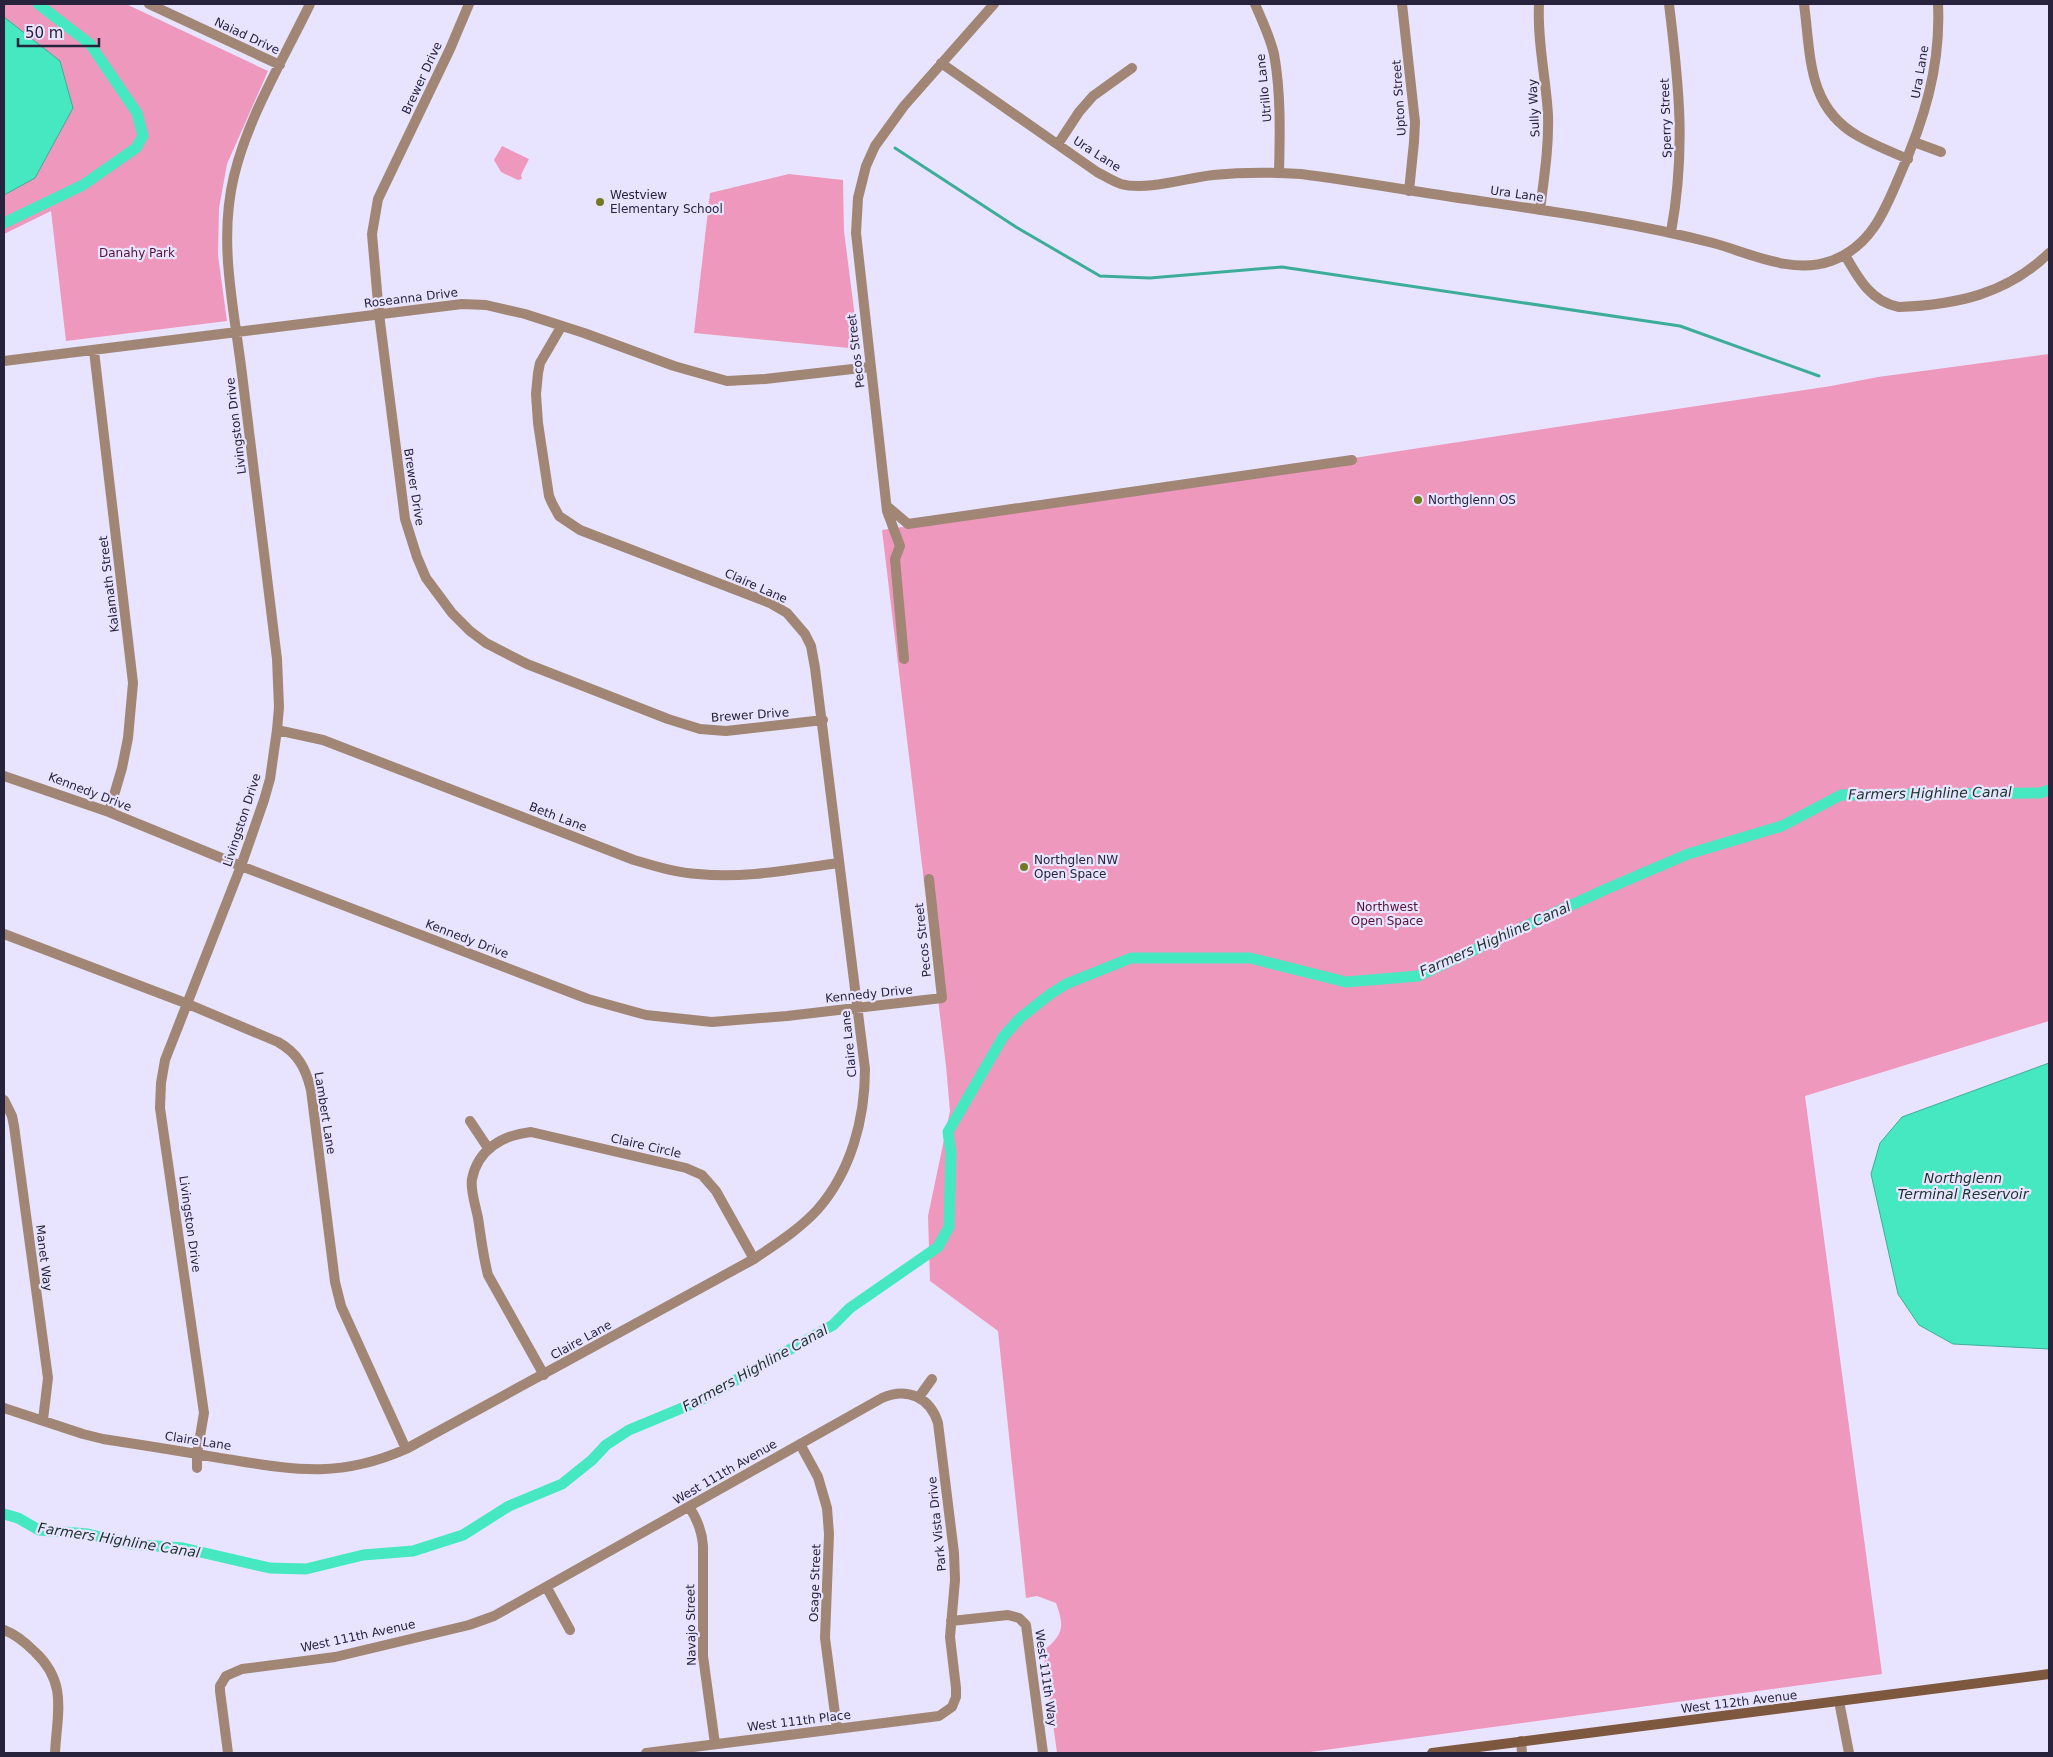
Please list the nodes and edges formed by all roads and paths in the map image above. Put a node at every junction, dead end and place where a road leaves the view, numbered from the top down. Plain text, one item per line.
1 (310, 4) edge
2 (469, 4) edge
3 (994, 4) edge
4 (1255, 4) edge
5 (1402, 4) edge
6 (1539, 4) edge
7 (1669, 4) edge
8 (1804, 4) edge
9 (1938, 4) edge
10 (154, 5) edge
11 (941, 63) junction
12 (280, 65) junction
13 (1132, 68) dead end
14 (1914, 142) junction
15 (1058, 144) junction
16 (1942, 152) dead end
17 (1908, 159) junction
18 (1279, 173) junction
19 (1409, 191) junction
20 (1540, 210) junction
21 (1671, 232) junction
22 (2049, 253) edge
23 (1845, 255) junction
24 (380, 314) junction
25 (561, 326) junction
26 (238, 333) junction
27 (94, 351) junction
28 (4, 361) edge
29 (870, 367) junction
30 (1352, 460) dead end
31 (888, 507) junction
32 (904, 659) dead end
33 (823, 720) junction
34 (277, 730) junction
35 (4, 776) edge
36 (108, 812) junction
37 (839, 864) junction
38 (241, 866) junction
39 (929, 880) dead end
40 (4, 934) edge
41 (942, 998) joint
42 (188, 1004) junction
43 (858, 1007) junction
44 (4, 1100) edge
45 (470, 1121) dead end
46 (488, 1148) junction
47 (754, 1259) junction
48 (544, 1374) junction
49 (932, 1379) dead end
50 (919, 1397) junction
51 (4, 1408) edge
52 (43, 1420) junction
53 (800, 1444) junction
54 (406, 1449) junction
55 (197, 1454) junction
56 (197, 1468) dead end
57 (689, 1507) junction
58 (547, 1588) junction
59 (951, 1621) junction
60 (4, 1630) edge
61 (570, 1630) dead end
62 (2049, 1674) edge
63 (1839, 1702) junction
64 (952, 1707) joint
65 (837, 1729) junction
66 (1521, 1741) junction
67 (715, 1744) junction
68 (55, 1753) edge
69 (228, 1753) edge
70 (646, 1753) edge
71 (1043, 1753) edge
72 (1432, 1753) edge
73 (1522, 1753) edge
74 (1849, 1753) edge

1 - 12 street, Livingston Drive
2 - 24 street, Brewer Drive
3 - 11 street, Pecos Street
4 - 18 street, Utrillo Lane
5 - 19 street, Upton Street
6 - 20 street, Sully Way
7 - 21 street, Sperry Street
8 - 17 street
9 - 14 street, Ura Lane
10 - 12 street, Naiad Drive
11 - 15 street, Ura Lane
11 - 29 street, Pecos Street
12 - 26 street, Livingston Drive
13 - 15 street, Ura Lane
14 - 16 street
14 - 17 street, Ura Lane
15 - 18 street, Ura Lane
17 - 23 street, Ura Lane
18 - 19 street, Ura Lane
19 - 20 street, Ura Lane
20 - 21 street, Ura Lane
21 - 23 street, Ura Lane
22 - 23 street
24 - 25 street, Roseanna Drive
24 - 26 street, Roseanna Drive
24 - 33 street, Brewer Drive
25 - 29 street, Roseanna Drive
25 - 33 street, Claire Lane
26 - 27 street, Roseanna Drive
26 - 34 street, Livingston Drive
27 - 28 street, Roseanna Drive
27 - 36 street, Kalamath Street
29 - 31 street, Pecos Street
30 - 31 street
31 - 32 street, Pecos Street
33 - 37 street, Claire Lane
34 - 37 street, Beth Lane
34 - 38 street, Livingston Drive
35 - 36 street, Kennedy Drive
36 - 38 street, Kennedy Drive
37 - 43 street, Claire Lane
38 - 42 street, Livingston Drive
38 - 43 street, Kennedy Drive
39 - 41 street, Pecos Street
40 - 42 street, Lambert Lane
41 - 43 street, Kennedy Drive
42 - 54 street, Lambert Lane
42 - 55 street, Livingston Drive
43 - 47 street, Claire Lane
44 - 52 street, Manet Way
45 - 46 street
46 - 47 street, Claire Circle
46 - 48 street
47 - 48 street, Claire Lane
48 - 54 street, Claire Lane
49 - 50 street
50 - 53 street, West 111th Avenue
50 - 59 street, Park Vista Drive
51 - 52 street, Claire Lane
52 - 55 street, Claire Lane
53 - 57 street, West 111th Avenue
53 - 65 street, Osage Street
54 - 55 street, Claire Lane
55 - 56 street, Livingston Drive
57 - 58 street, West 111th Avenue
57 - 67 street, Navajo Street
58 - 61 street
58 - 69 street, West 111th Avenue
59 - 64 street, Park Vista Drive
59 - 71 street, West 111th Way
60 - 68 street
62 - 63 main road, West 112th Avenue
63 - 66 main road, West 112th Avenue
63 - 74 street
64 - 65 street, West 111th Place
65 - 67 street, West 111th Place
66 - 72 main road, West 112th Avenue
66 - 73 street
67 - 70 street, West 111th Place

